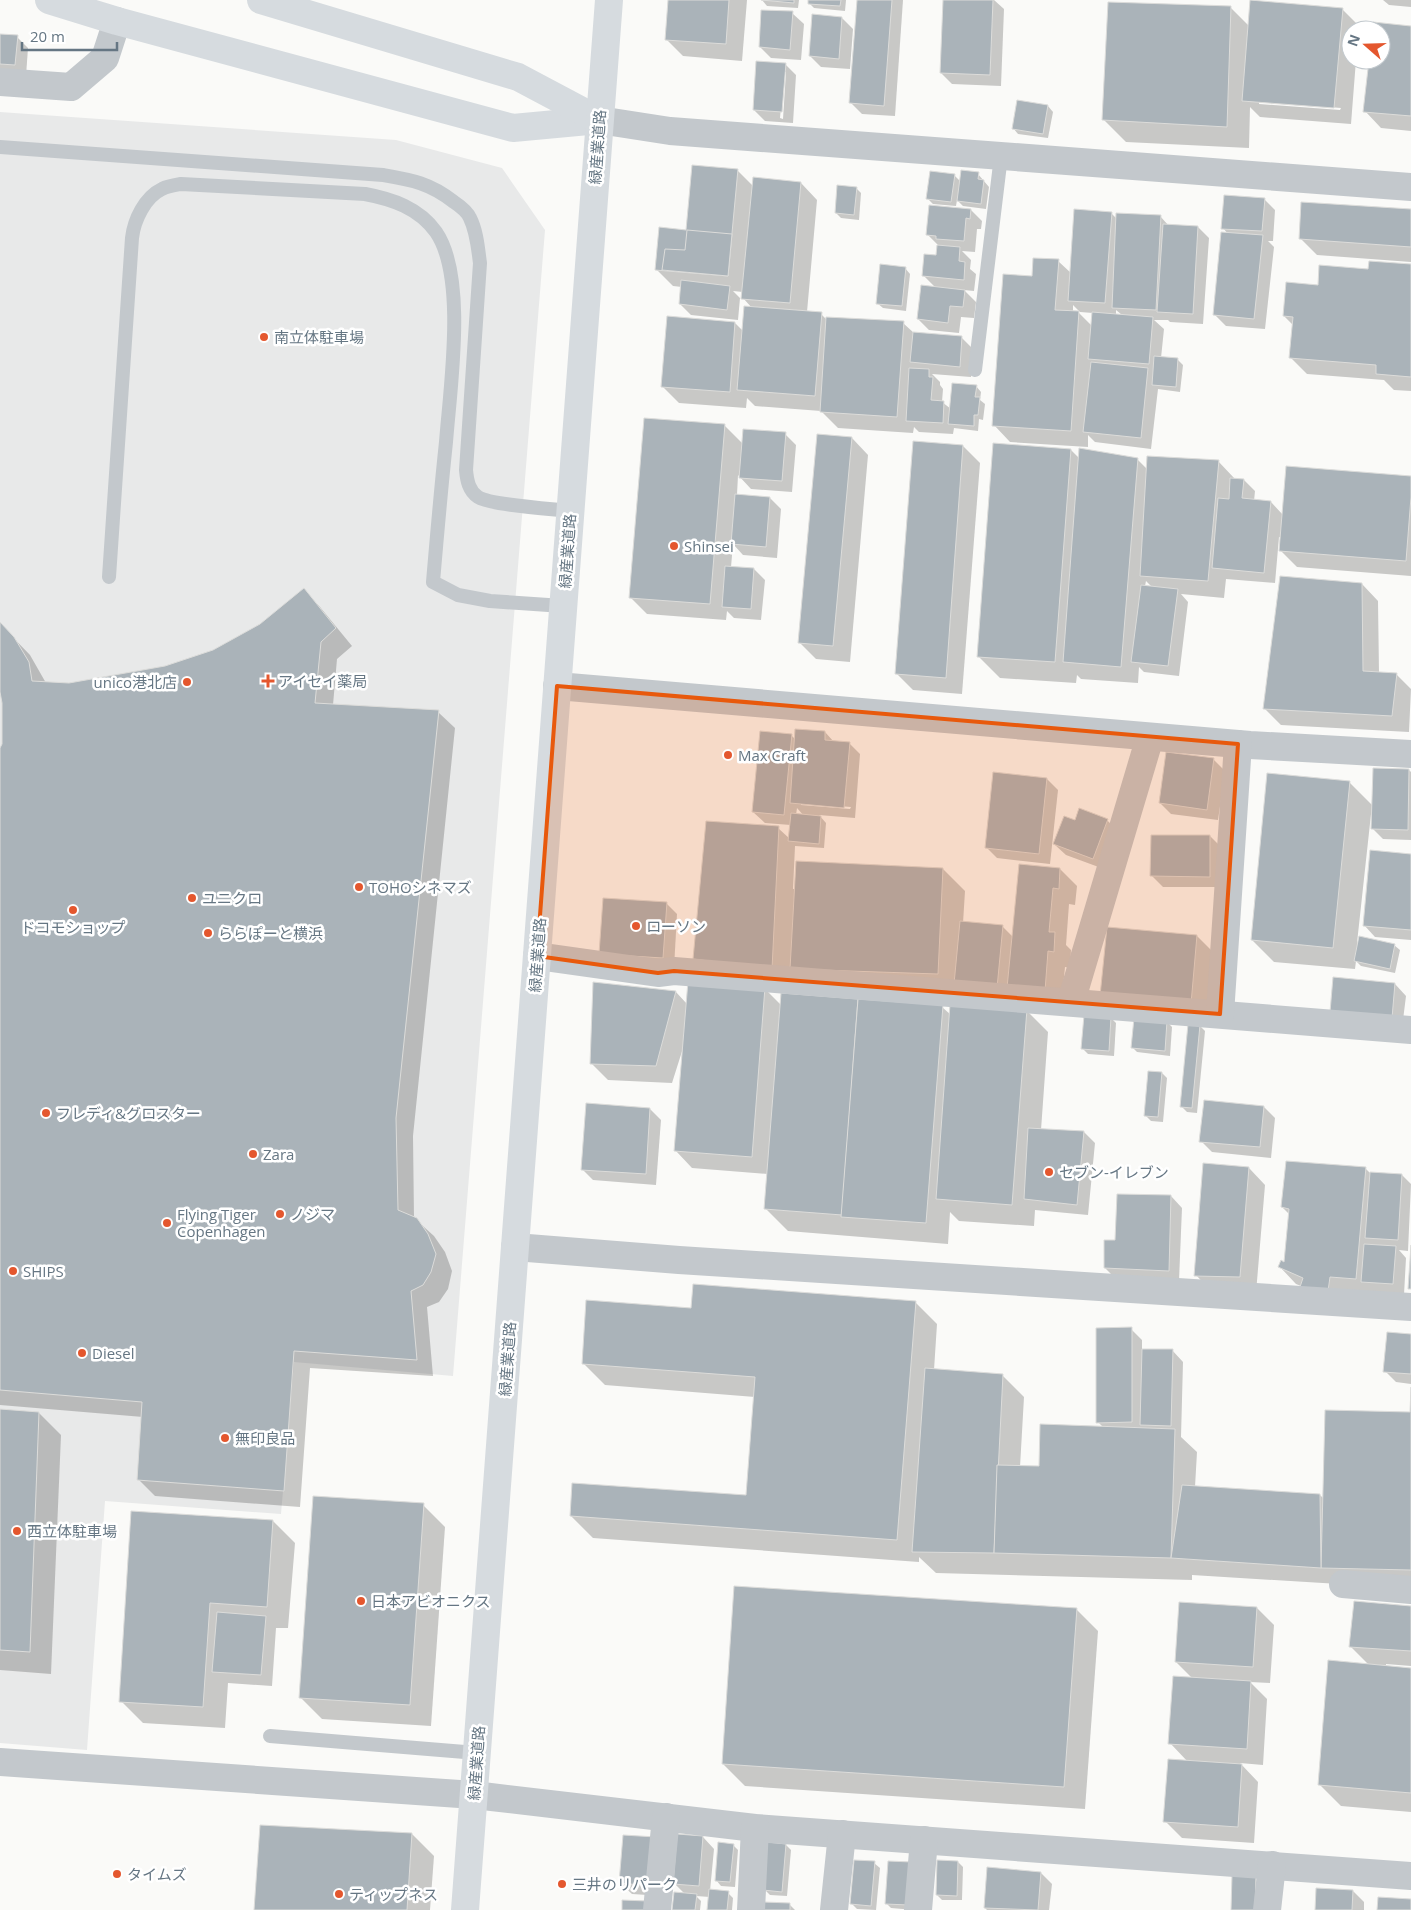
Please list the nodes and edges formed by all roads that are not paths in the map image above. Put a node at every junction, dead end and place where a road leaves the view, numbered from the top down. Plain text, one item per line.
1 (49, 0) edge
2 (262, 0) edge
3 (609, 0) edge
4 (117, 22) junction
5 (0, 82) edge
6 (599, 120) junction
7 (0, 147) edge
8 (1001, 156) junction
9 (1411, 187) edge
10 (975, 370) dead end
11 (570, 511) junction
12 (109, 577) dead end
13 (563, 606) junction
14 (557, 686) junction
15 (1150, 737) junction
16 (1238, 744) junction
17 (1411, 754) edge
18 (537, 956) junction
19 (1071, 1002) junction
20 (1220, 1014) junction
21 (1411, 1030) edge
22 (515, 1247) junction
23 (1411, 1307) edge
24 (1343, 1584) dead end
25 (1411, 1590) edge
26 (270, 1736) dead end
27 (477, 1753) junction
28 (0, 1762) edge
29 (474, 1795) junction
30 (666, 1818) junction
31 (756, 1828) junction
32 (842, 1834) junction
33 (924, 1840) junction
34 (1272, 1865) junction
35 (1411, 1876) edge
36 (465, 1910) edge
37 (658, 1910) edge
38 (752, 1910) edge
39 (834, 1910) edge
40 (918, 1910) edge
41 (1267, 1910) edge

1 - 4 street
2 - 6 street
3 - 6 street, 緑産業道路
4 - 5 street
4 - 6 street
6 - 8 street
6 - 11 street, 緑産業道路
7 - 11 lane
8 - 9 street
8 - 10 lane
11 - 13 street, 緑産業道路
12 - 13 lane
13 - 14 street, 緑産業道路
14 - 15 street
14 - 18 street, 緑産業道路
15 - 16 street
15 - 19 street
16 - 17 street
16 - 20 street
18 - 19 street
18 - 22 street, 緑産業道路
19 - 20 street
20 - 21 street
22 - 23 street
22 - 27 street, 緑産業道路
24 - 25 street
26 - 27 lane
27 - 29 street, 緑産業道路
28 - 29 street
29 - 30 street
29 - 36 street, 緑産業道路
30 - 31 street
30 - 37 street
31 - 32 street
31 - 38 street
32 - 33 street
32 - 39 street
33 - 34 street
33 - 40 street
34 - 35 street
34 - 41 street

